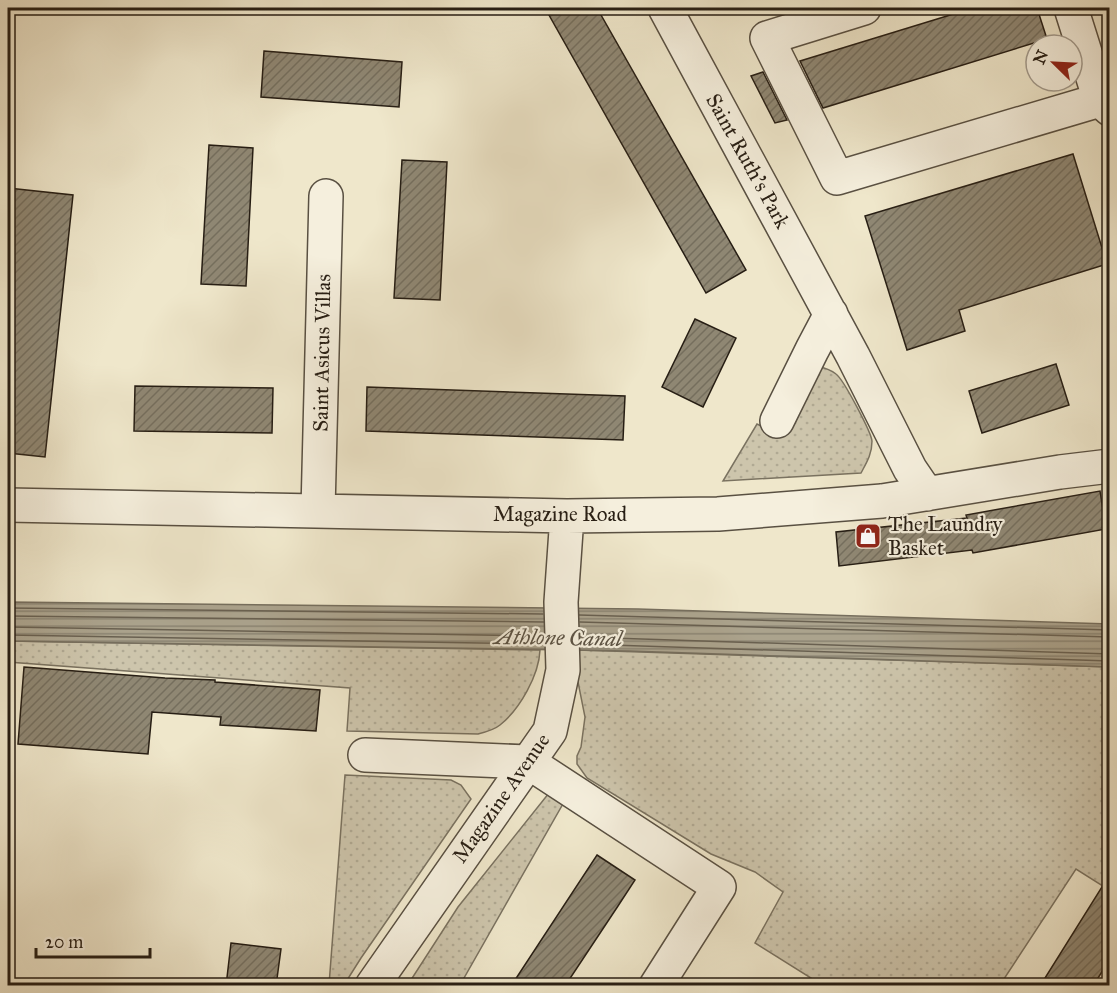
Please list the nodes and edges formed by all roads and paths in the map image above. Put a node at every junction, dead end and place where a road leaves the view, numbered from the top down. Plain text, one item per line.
1 (665, 8) edge
2 (864, 8) edge
3 (1071, 8) edge
4 (1105, 104) edge
5 (326, 196) dead end
6 (831, 314) junction
7 (777, 421) dead end
8 (1110, 466) edge
9 (927, 494) junction
10 (8, 506) edge
11 (318, 510) junction
12 (567, 516) junction
13 (365, 755) dead end
14 (528, 762) junction
15 (372, 986) edge
16 (656, 986) edge

1 - 6 street, Saint Ruth's Park
2 - 4 street
3 - 4 street
5 - 11 street, Saint Asicus Villas
6 - 7 street
6 - 9 street, Saint Ruth's Park
8 - 9 street, Magazine Road
9 - 12 street, Magazine Road
10 - 11 street, Magazine Road
11 - 12 street, Magazine Road
12 - 14 street, Magazine Avenue
13 - 14 street
14 - 15 street, Magazine Avenue
14 - 16 street

